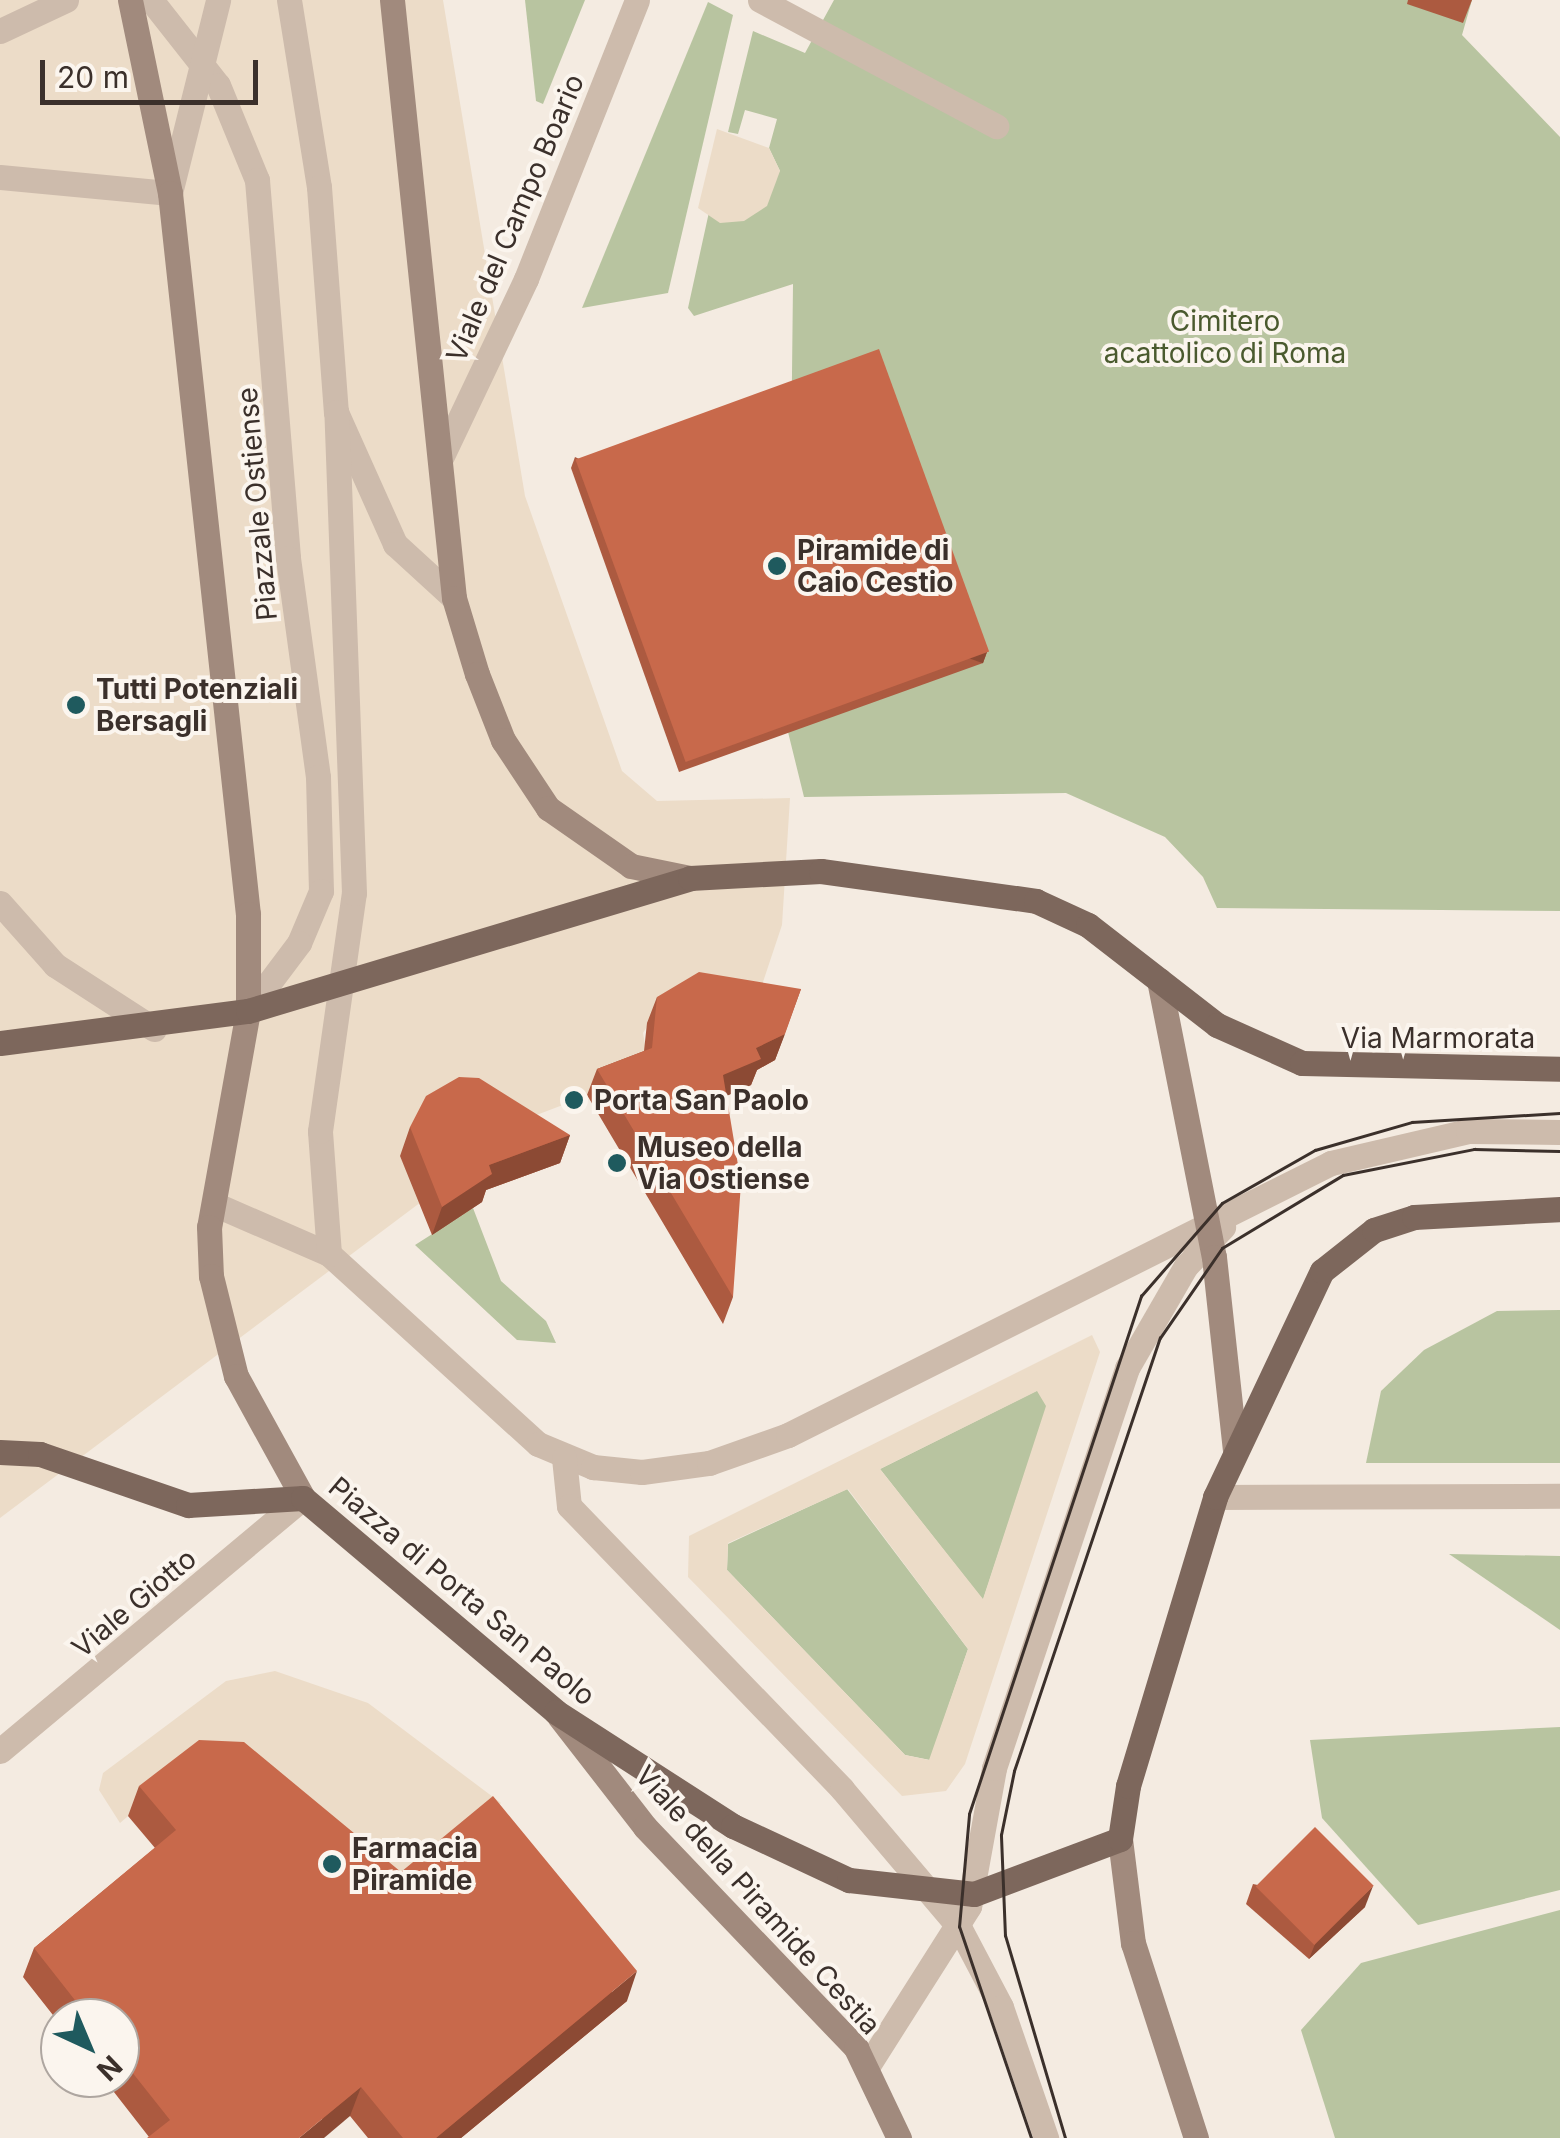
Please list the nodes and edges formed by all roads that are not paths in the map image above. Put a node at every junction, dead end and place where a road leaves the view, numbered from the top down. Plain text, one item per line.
1 (66, 0) edge
2 (130, 0) edge
3 (151, 0) edge
4 (218, 0) edge
5 (289, 0) edge
6 (392, 0) edge
7 (637, 0) edge
8 (760, 0) edge
9 (0, 31) edge
10 (202, 63) junction
11 (996, 126) dead end
12 (0, 177) edge
13 (170, 193) junction
14 (336, 412) junction
15 (442, 456) junction
16 (454, 598) junction
17 (690, 878) junction
18 (0, 904) edge
19 (1159, 980) junction
20 (345, 986) junction
21 (248, 1011) junction
22 (154, 1029) junction
23 (5, 1037) edge
24 (1560, 1069) edge
25 (1560, 1132) edge
26 (214, 1204) junction
27 (1560, 1209) edge
28 (1209, 1233) junction
29 (330, 1254) junction
30 (1235, 1449) junction
31 (0, 1452) edge
32 (564, 1458) junction
33 (1560, 1496) edge
34 (1215, 1497) junction
35 (303, 1498) junction
36 (556, 1712) junction
37 (0, 1751) edge
38 (1120, 1840) junction
39 (933, 1893) junction
40 (974, 1894) junction
41 (959, 1927) junction
42 (868, 2067) junction
43 (899, 2138) edge
44 (1046, 2138) edge
45 (1196, 2138) edge

1 - 9 street
2 - 13 main road, Piazzale Ostiense
3 - 10 street, Piazzale Ostiense
4 - 10 street
5 - 14 street
6 - 15 main road
7 - 15 street, Viale del Campo Boario
8 - 11 street
10 - 13 street
10 - 21 street, Piazzale Ostiense
12 - 13 street
13 - 21 main road, Piazzale Ostiense
14 - 16 street
14 - 20 street
15 - 16 main road
16 - 17 main road
17 - 19 main road, Via Marmorata
17 - 20 main road
18 - 22 street
19 - 24 main road, Via Marmorata
19 - 28 main road
20 - 21 main road
20 - 29 street
21 - 22 main road
21 - 26 main road, Piazza di Porta San Paolo
22 - 23 main road
25 - 28 street
26 - 29 street
26 - 35 main road, Piazza di Porta San Paolo
27 - 30 main road
28 - 30 main road
28 - 32 street
28 - 40 street
29 - 32 street
30 - 34 main road
31 - 35 main road
32 - 39 street
33 - 34 street
34 - 38 main road
35 - 36 main road, Piazza di Porta San Paolo
35 - 37 street, Viale Giotto
36 - 39 main road, Piazza di Porta San Paolo
36 - 42 main road, Viale della Piramide Cestia
38 - 40 main road, Piazza di Porta San Paolo
38 - 45 main road
39 - 40 main road, Piazza di Porta San Paolo
39 - 41 street
40 - 41 street
41 - 42 street
41 - 44 street
42 - 43 main road, Viale della Piramide Cestia

